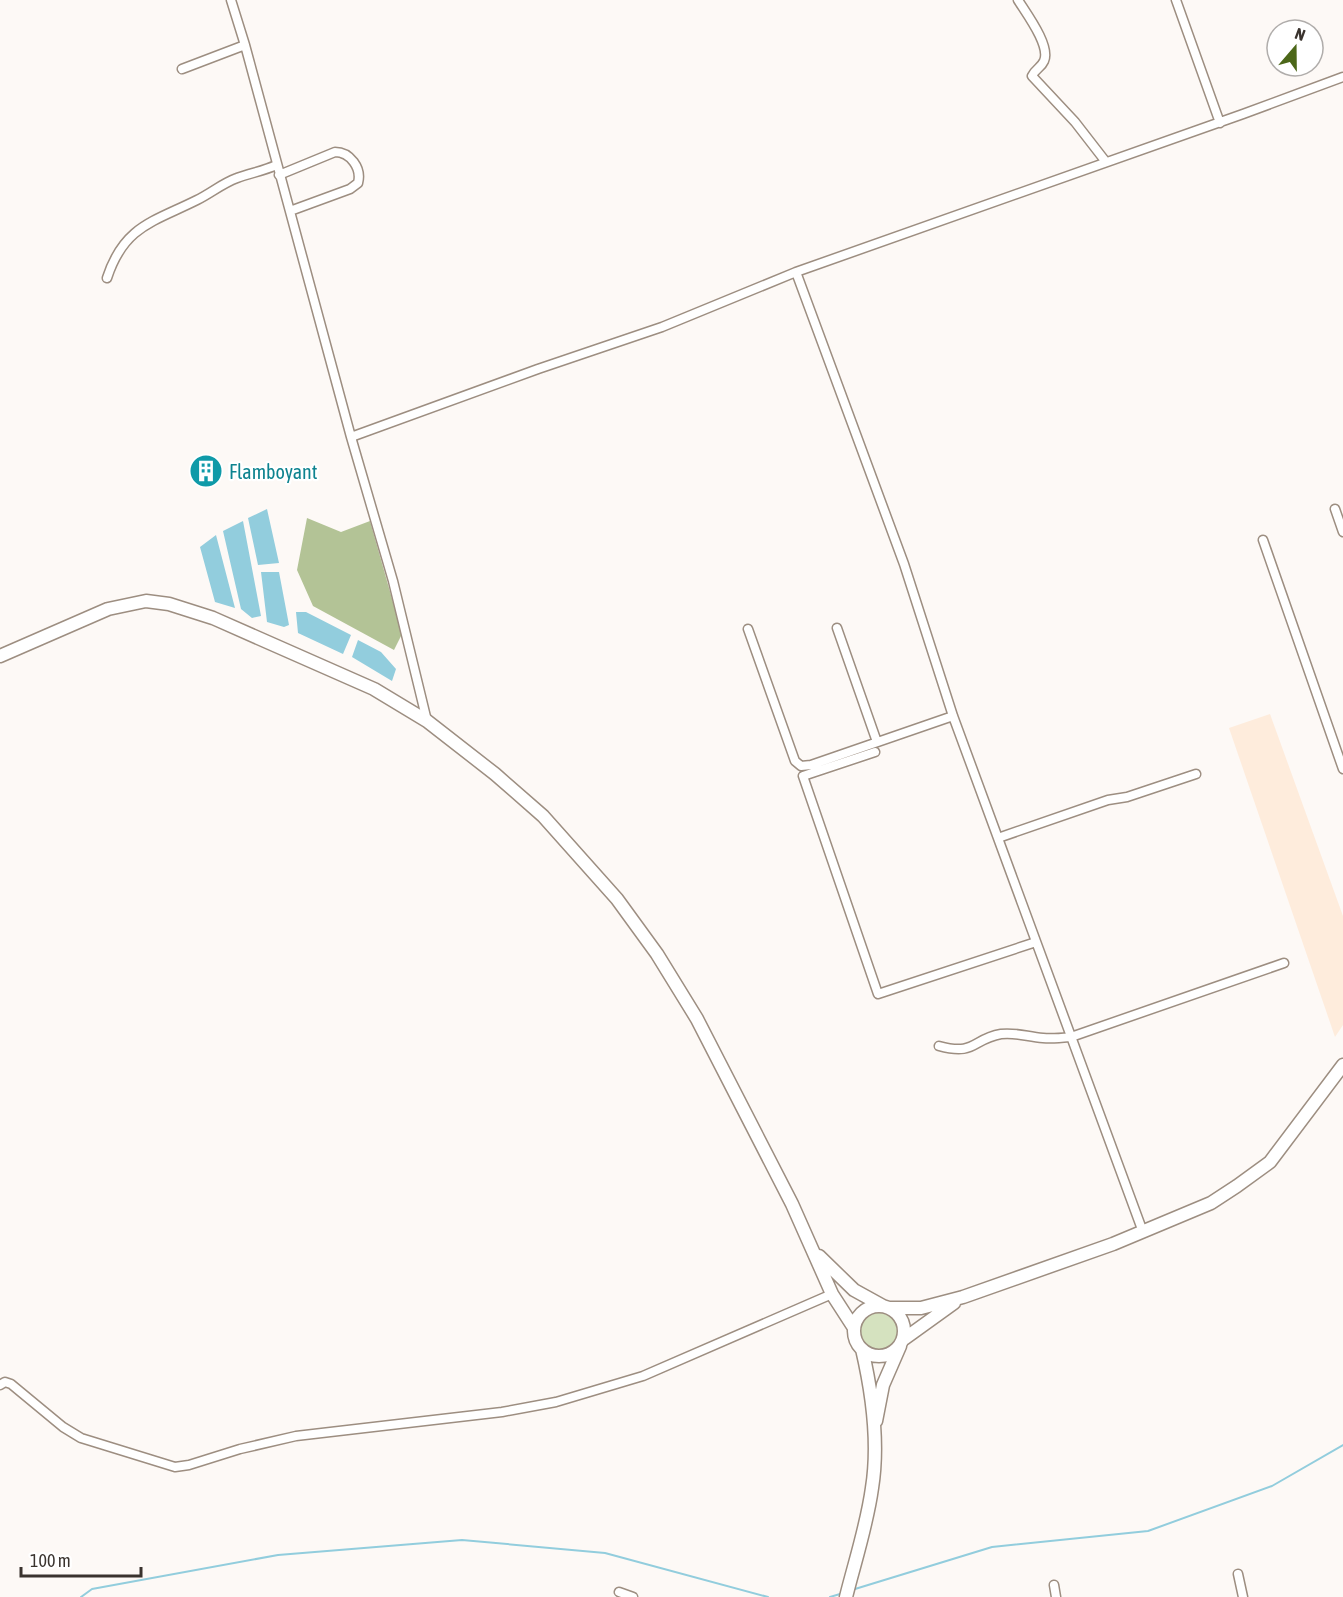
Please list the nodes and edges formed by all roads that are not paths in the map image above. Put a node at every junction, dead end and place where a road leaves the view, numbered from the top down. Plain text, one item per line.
1 (231, 0) edge
2 (1018, 0) edge
3 (1176, 0) edge
4 (245, 45) junction
5 (182, 69) dead end
6 (1343, 77) edge
7 (1220, 123) junction
8 (1106, 162) junction
9 (276, 165) junction
10 (279, 174) junction
11 (290, 211) junction
12 (796, 272) junction
13 (107, 278) dead end
14 (351, 438) junction
15 (1335, 509) dead end
16 (1343, 532) edge
17 (1263, 540) dead end
18 (837, 628) dead end
19 (748, 630) dead end
20 (0, 656) edge
21 (953, 716) junction
22 (427, 721) junction
23 (877, 742) junction
24 (875, 752) dead end
25 (1343, 770) edge
26 (1196, 774) dead end
27 (998, 838) junction
28 (1036, 942) junction
29 (1284, 963) dead end
30 (1071, 1037) junction
31 (939, 1046) dead end
32 (1343, 1065) edge
33 (1143, 1232) junction
34 (814, 1251) junction
35 (845, 1282) junction
36 (832, 1294) junction
37 (963, 1297) junction
38 (887, 1307) junction
39 (854, 1328) junction
40 (902, 1342) junction
41 (862, 1349) junction
42 (0, 1385) edge
43 (874, 1431) junction
44 (1238, 1574) dead end
45 (1054, 1585) dead end
46 (620, 1592) dead end
47 (633, 1597) edge
48 (846, 1597) edge
49 (1056, 1597) edge
50 (1243, 1597) edge

1 - 4 street
2 - 8 street
3 - 7 street
4 - 5 street
4 - 9 street
6 - 7 street
7 - 8 street
8 - 12 street
9 - 10 street
9 - 13 street
10 - 11 street
10 - 11 street
11 - 14 street
12 - 14 street
12 - 21 street
14 - 22 street
15 - 16 street
17 - 25 street
18 - 23 street
19 - 23 street
20 - 22 street
21 - 23 street
21 - 27 street
22 - 34 street
24 - 28 street
26 - 27 street
27 - 28 street
28 - 30 street
29 - 30 street
30 - 31 street
30 - 33 street
32 - 33 street
33 - 37 street
34 - 35 street
34 - 36 street
35 - 36 street
35 - 38 street
36 - 39 street
36 - 42 street
37 - 38 street
37 - 40 street
38 - 39 street
38 - 40 street
39 - 41 street
40 - 41 street
40 - 43 street
41 - 43 street
43 - 48 street
44 - 50 street
45 - 49 street
46 - 47 street

